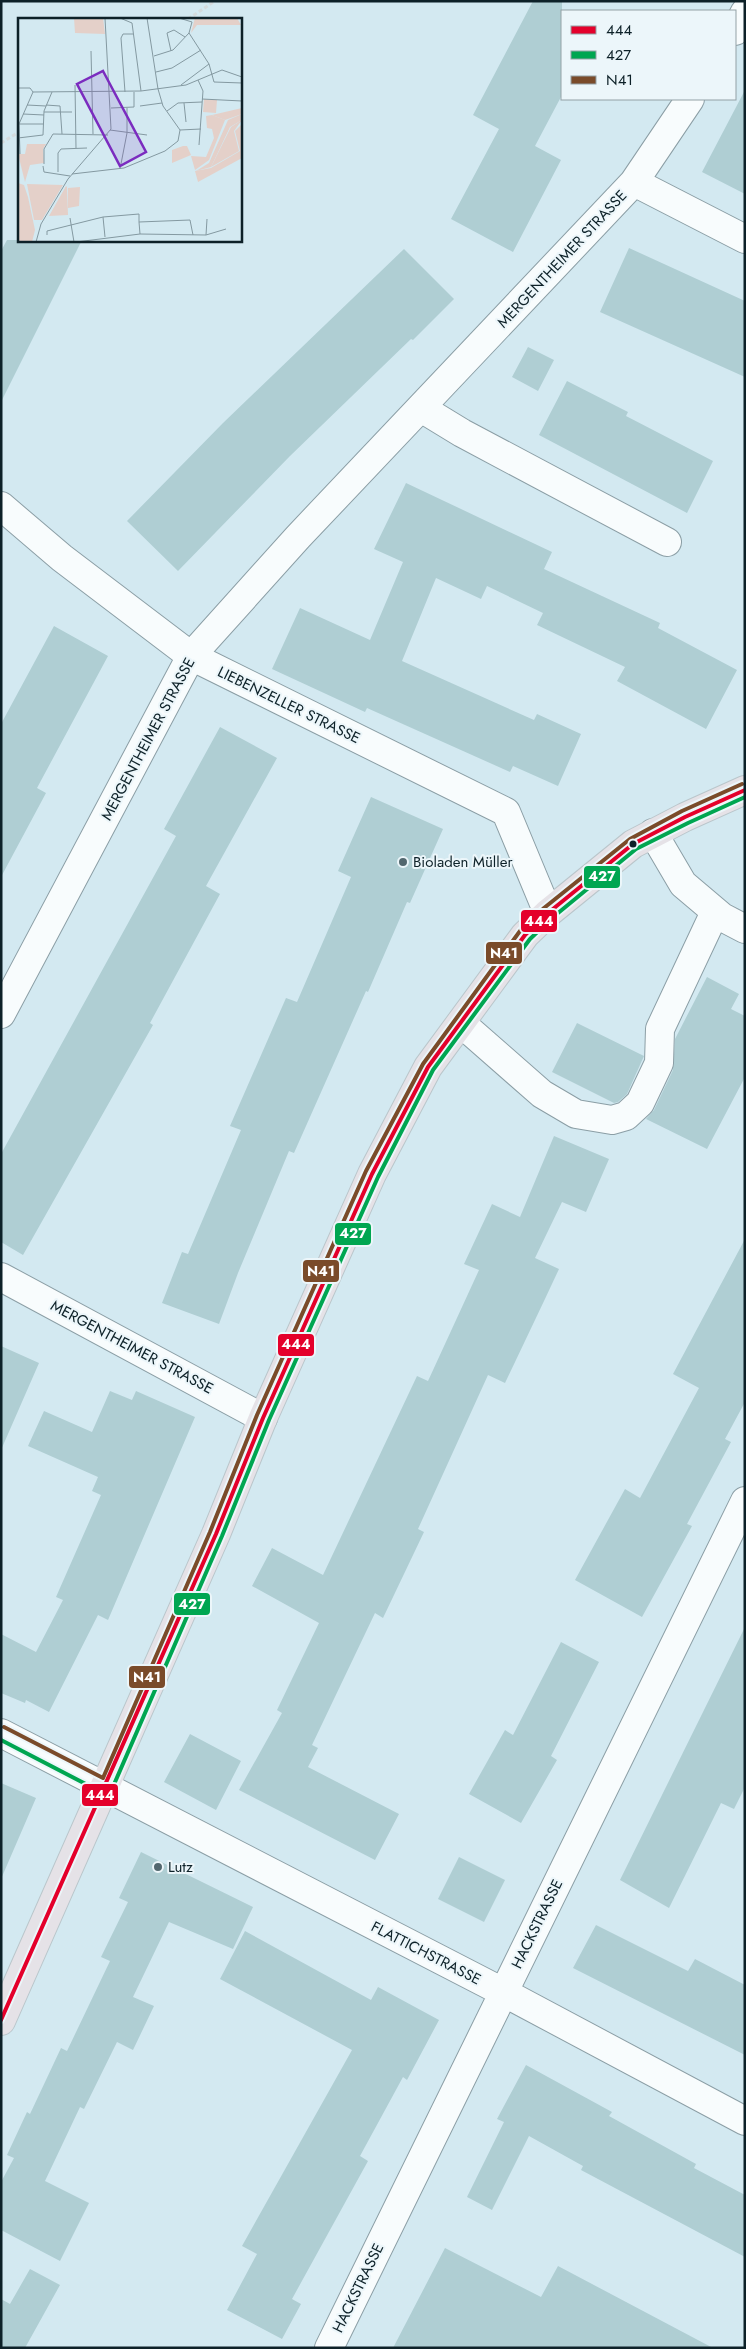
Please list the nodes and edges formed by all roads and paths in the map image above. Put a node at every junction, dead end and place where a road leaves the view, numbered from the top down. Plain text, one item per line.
1 (215, 1) edge
2 (745, 12) edge
3 (190, 18) edge
4 (736, 28) edge
5 (689, 100) edge
6 (18, 133) edge
7 (1, 143) edge
8 (634, 182) junction
9 (745, 239) edge
10 (421, 408) junction
11 (1, 506) edge
12 (667, 542) dead end
13 (191, 656) junction
14 (745, 790) edge
15 (653, 833) junction
16 (716, 912) junction
17 (548, 913) junction
18 (745, 929) edge
19 (1, 1014) edge
20 (461, 1023) junction
21 (1, 1277) edge
22 (262, 1418) junction
23 (745, 1501) edge
24 (1, 1733) edge
25 (106, 1787) junction
26 (503, 1992) junction
27 (1, 2021) edge
28 (745, 2120) edge
29 (329, 2348) edge

1 - 3 path
2 - 4 street
5 - 8 street, MERGENTHEIMER STRASSE
6 - 7 path
8 - 9 street
8 - 10 street, MERGENTHEIMER STRASSE
10 - 12 street
10 - 13 street, MERGENTHEIMER STRASSE
11 - 13 street, LIEBENZELLER STRASSE
13 - 17 street, LIEBENZELLER STRASSE
13 - 19 street, MERGENTHEIMER STRASSE
14 - 15 main road
15 - 16 street
15 - 17 main road
16 - 18 street
16 - 20 street
17 - 20 main road
20 - 22 main road
21 - 22 street, MERGENTHEIMER STRASSE
22 - 25 main road
23 - 26 street, HACKSTRASSE
24 - 25 street, FLATTICHSTRASSE
25 - 26 street, FLATTICHSTRASSE
25 - 27 main road
26 - 28 street, FLATTICHSTRASSE
26 - 29 street, HACKSTRASSE

